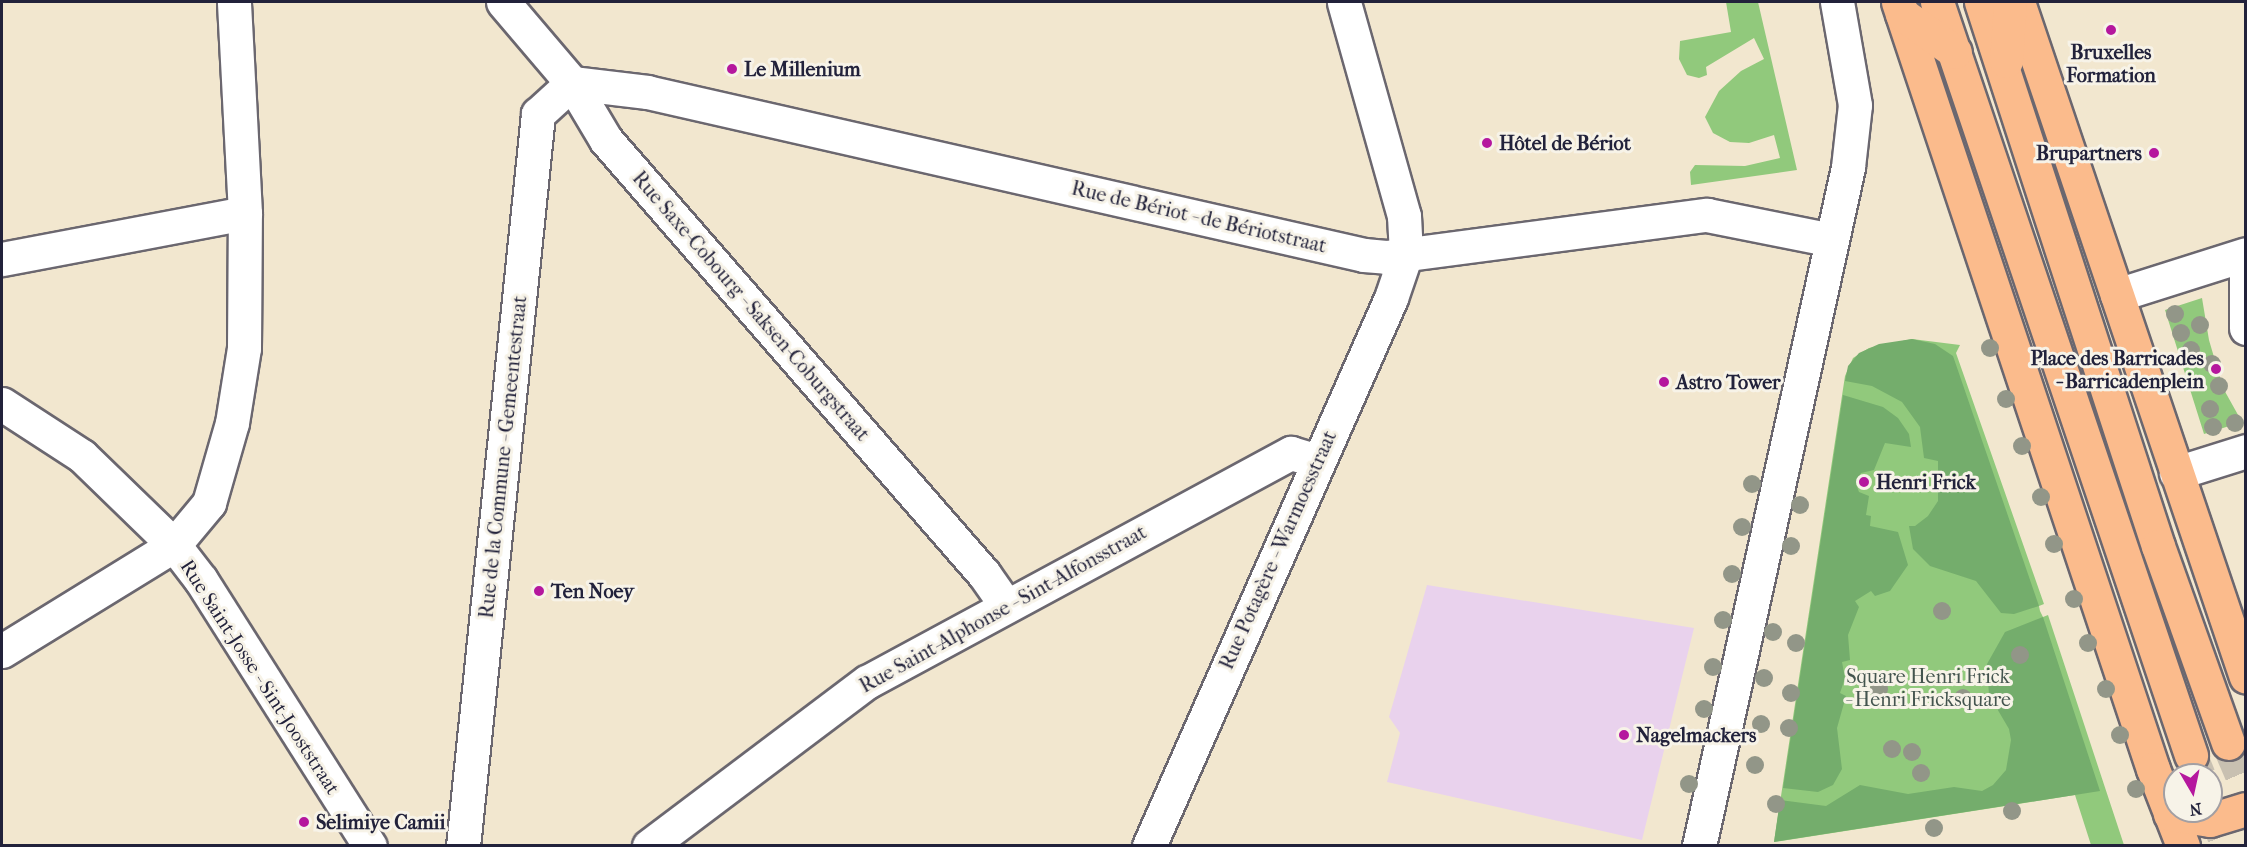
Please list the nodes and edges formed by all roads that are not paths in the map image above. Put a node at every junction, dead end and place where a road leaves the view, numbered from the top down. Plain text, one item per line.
1 (234, 2) edge
2 (503, 2) edge
3 (1344, 2) edge
4 (1838, 2) edge
5 (1937, 2) edge
6 (1980, 2) edge
7 (2010, 2) edge
8 (2019, 2) edge
9 (1900, 8) edge
10 (1955, 52) junction
11 (2005, 75) junction
12 (572, 83) junction
13 (245, 213) junction
14 (1832, 240) junction
15 (1406, 254) junction
16 (2246, 254) edge
17 (2, 259) edge
18 (2246, 273) edge
19 (2117, 295) junction
20 (2246, 328) edge
21 (2, 404) edge
22 (2246, 451) edge
23 (1317, 461) junction
24 (2176, 473) junction
25 (174, 545) junction
26 (1006, 606) junction
27 (2, 651) edge
28 (2246, 677) edge
29 (2228, 743) tunnel mouth
30 (2191, 755) tunnel mouth
31 (2163, 793) edge
32 (2246, 809) edge
33 (2223, 816) edge
34 (2174, 823) edge
35 (370, 846) edge
36 (463, 846) edge
37 (649, 846) edge
38 (1149, 846) edge
39 (1699, 846) edge
40 (2183, 846) edge

1 - 13 street
2 - 12 street, Rue Saxe-Cobourg - Saksen-Coburgstraat
3 - 15 street
4 - 14 street
5 - 10 main road
6 - 11 main road
7 - 11 main road
8 - 19 main road
9 - 10 main road
9 - 31 main road
10 - 30 main road
11 - 29 main road
12 - 15 street, Rue de Bériot - de Bériotstraat
12 - 26 street, Rue Saxe-Cobourg - Saksen-Coburgstraat
12 - 36 street, Rue de la Commune - Gemeentestraat
13 - 17 street
13 - 25 street
14 - 15 street, Rue de Bériot - de Bériotstraat
14 - 39 street
15 - 23 street, Rue Potagère - Warmoesstraat
16 - 19 street
18 - 20 street
19 - 24 main road
21 - 25 street, Rue Saint-Josse - Sint-Jooststraat
22 - 24 street
23 - 26 street, Rue Saint-Alphonse - Sint-Alfonsstraat
23 - 38 street, Rue Potagère - Warmoesstraat
24 - 28 main road
25 - 27 street
25 - 35 street, Rue Saint-Josse - Sint-Jooststraat
26 - 37 street, Rue Saint-Alphonse - Sint-Alfonsstraat
32 - 33 main road
34 - 40 main road

